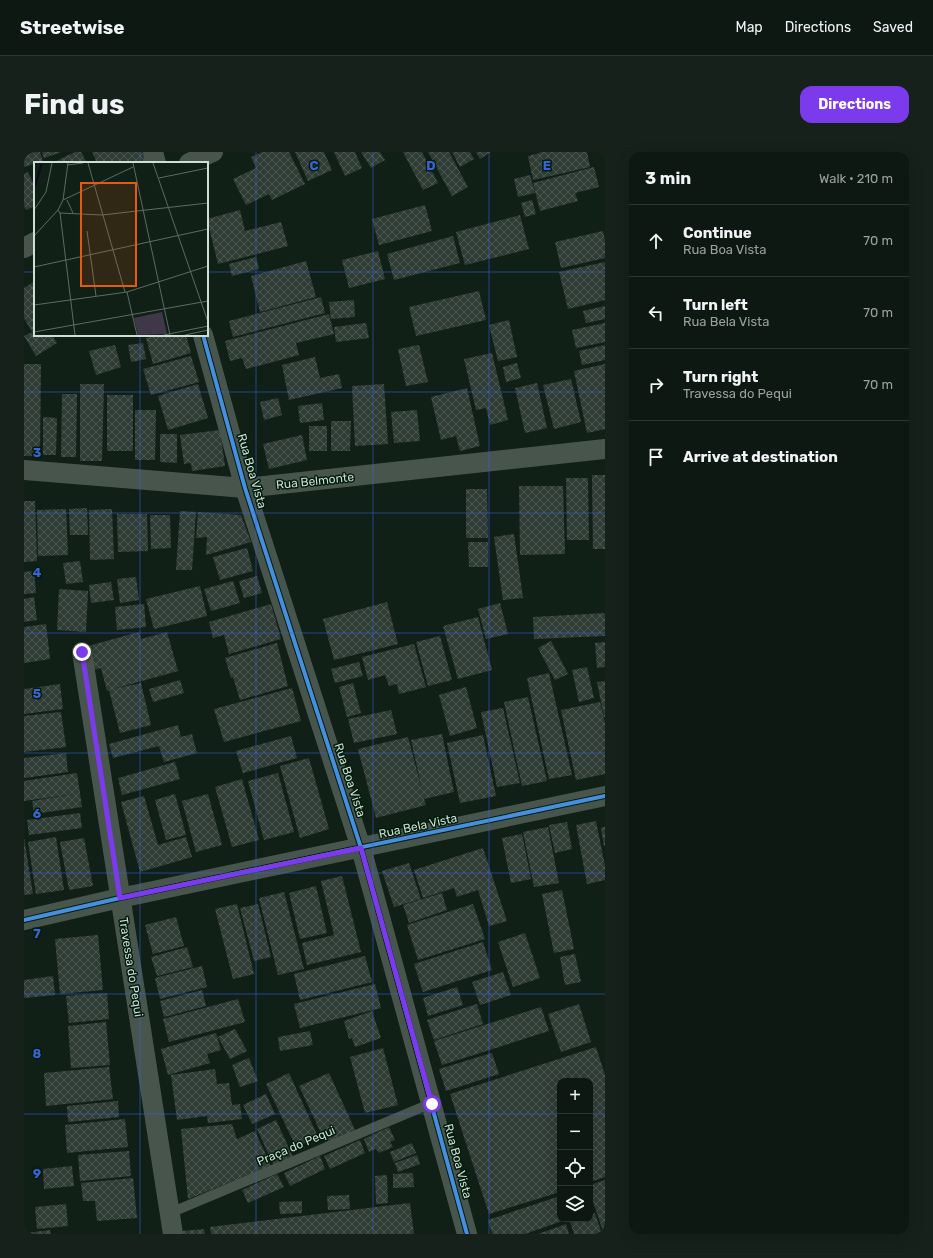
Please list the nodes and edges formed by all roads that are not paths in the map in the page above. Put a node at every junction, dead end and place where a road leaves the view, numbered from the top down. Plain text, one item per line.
1 (153, 152) edge
2 (213, 152) edge
3 (156, 162) edge
4 (191, 162) edge
5 (34, 243) edge
6 (24, 248) edge
7 (203, 336) edge
8 (605, 449) edge
9 (24, 470) edge
10 (245, 488) junction
11 (82, 652) dead end
12 (605, 796) edge
13 (361, 848) junction
14 (120, 898) junction
15 (24, 920) edge
16 (432, 1104) junction
17 (170, 1213) junction
18 (173, 1234) edge
19 (467, 1234) edge

1 - 3 street
2 - 4 street
5 - 6 street
7 - 10 street, Rua Boa Vista
8 - 10 street, Rua Belmonte
9 - 10 street, Rua Belmonte
10 - 13 street, Rua Boa Vista
11 - 14 street, Travessa do Pequi
12 - 13 street, Rua Bela Vista
13 - 14 street, Rua Bela Vista
13 - 16 street, Rua Boa Vista
14 - 15 street, Rua Bela Vista
14 - 17 street, Travessa do Pequi
16 - 17 lane, Praça do Pequi
16 - 19 street, Rua Boa Vista
17 - 18 street, Travessa do Pequi

